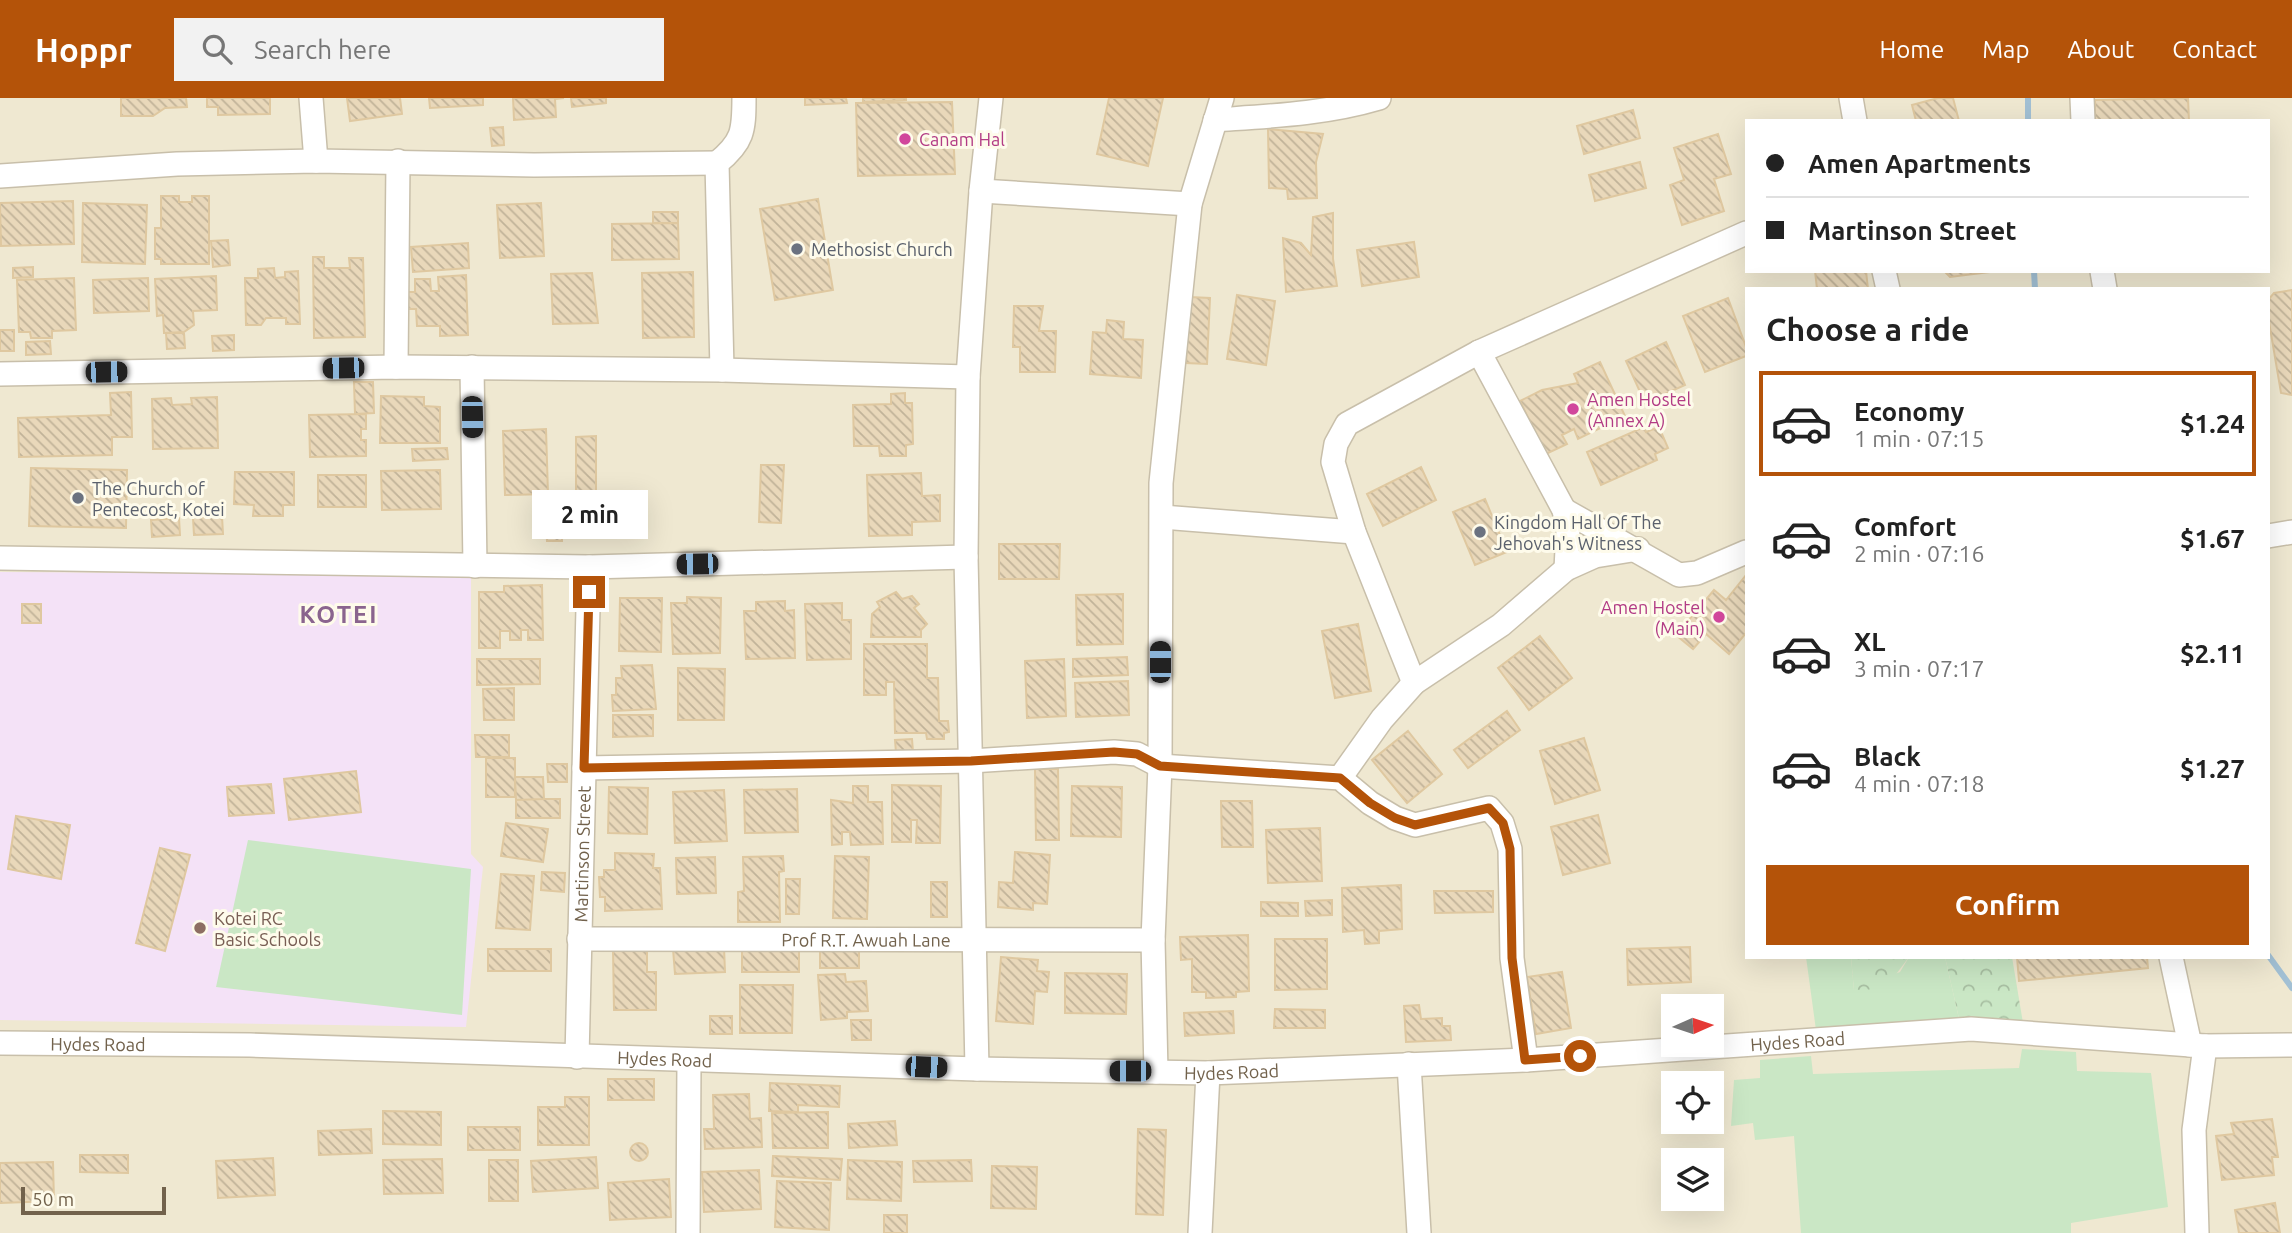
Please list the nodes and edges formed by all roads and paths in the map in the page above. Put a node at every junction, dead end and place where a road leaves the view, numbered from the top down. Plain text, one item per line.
1 (311, 98) edge
2 (744, 98) edge
3 (991, 98) edge
4 (1379, 98) edge
5 (1851, 98) edge
6 (2082, 98) edge
7 (1218, 109) edge
8 (1855, 119) edge
9 (2083, 119) edge
10 (316, 161) junction
11 (398, 161) junction
12 (718, 163) junction
13 (0, 176) edge
14 (981, 191) junction
15 (1189, 204) junction
16 (1745, 233) edge
17 (1479, 352) junction
18 (396, 367) junction
19 (472, 368) junction
20 (722, 370) junction
21 (0, 374) edge
22 (968, 377) junction
23 (1564, 510) junction
24 (1162, 517) junction
25 (1354, 532) junction
26 (2292, 532) edge
27 (2270, 536) edge
28 (1638, 549) junction
29 (1745, 552) edge
30 (966, 557) junction
31 (0, 558) edge
32 (475, 566) junction
33 (589, 567) junction
34 (1566, 569) junction
35 (1414, 683) junction
36 (971, 761) junction
37 (1160, 766) junction
38 (584, 768) junction
39 (1340, 778) junction
40 (973, 937) junction
41 (579, 939) junction
42 (1153, 940) junction
43 (2172, 959) edge
44 (0, 1043) edge
45 (2292, 1045) edge
46 (2198, 1046) junction
47 (577, 1057) junction
48 (689, 1060) junction
49 (1525, 1060) junction
50 (1409, 1065) junction
51 (977, 1069) junction
52 (1156, 1072) junction
53 (1208, 1073) junction
54 (688, 1233) edge
55 (1200, 1233) edge
56 (1419, 1233) edge
57 (2197, 1233) edge

1 - 10 street
2 - 12 street
3 - 14 street
4 - 7 street
5 - 8 street
6 - 9 street
7 - 15 street
10 - 11 street
10 - 13 street
11 - 12 street
11 - 18 street
12 - 20 street
14 - 15 street
14 - 22 street
15 - 24 street
16 - 17 street
17 - 23 street
17 - 25 street
18 - 19 street
18 - 21 street
19 - 20 street
19 - 32 street
20 - 22 street
22 - 30 street
23 - 28 street
23 - 34 street
24 - 25 street
24 - 37 street
25 - 35 street
26 - 27 street
28 - 29 street
28 - 34 street
30 - 33 street
30 - 36 street
31 - 32 street
32 - 33 street
33 - 38 street, Martinson Street
34 - 35 street
35 - 39 street
36 - 37 street
36 - 38 street
36 - 40 street
37 - 39 street
37 - 42 street
38 - 41 street, Martinson Street
39 - 49 street
40 - 41 street, Prof R.T. Awuah Lane
40 - 42 street, Prof R.T. Awuah Lane
40 - 51 street
41 - 47 street, Martinson Street
42 - 52 street
43 - 46 street
44 - 47 street, Hydes Road
45 - 46 street, Hydes Road
46 - 49 street, Hydes Road
46 - 57 street
47 - 48 street, Hydes Road
48 - 51 street, Hydes Road
48 - 54 street
49 - 50 street, Hydes Road
50 - 53 street, Hydes Road
50 - 56 street
51 - 52 street, Hydes Road
52 - 53 street, Hydes Road
53 - 55 street

